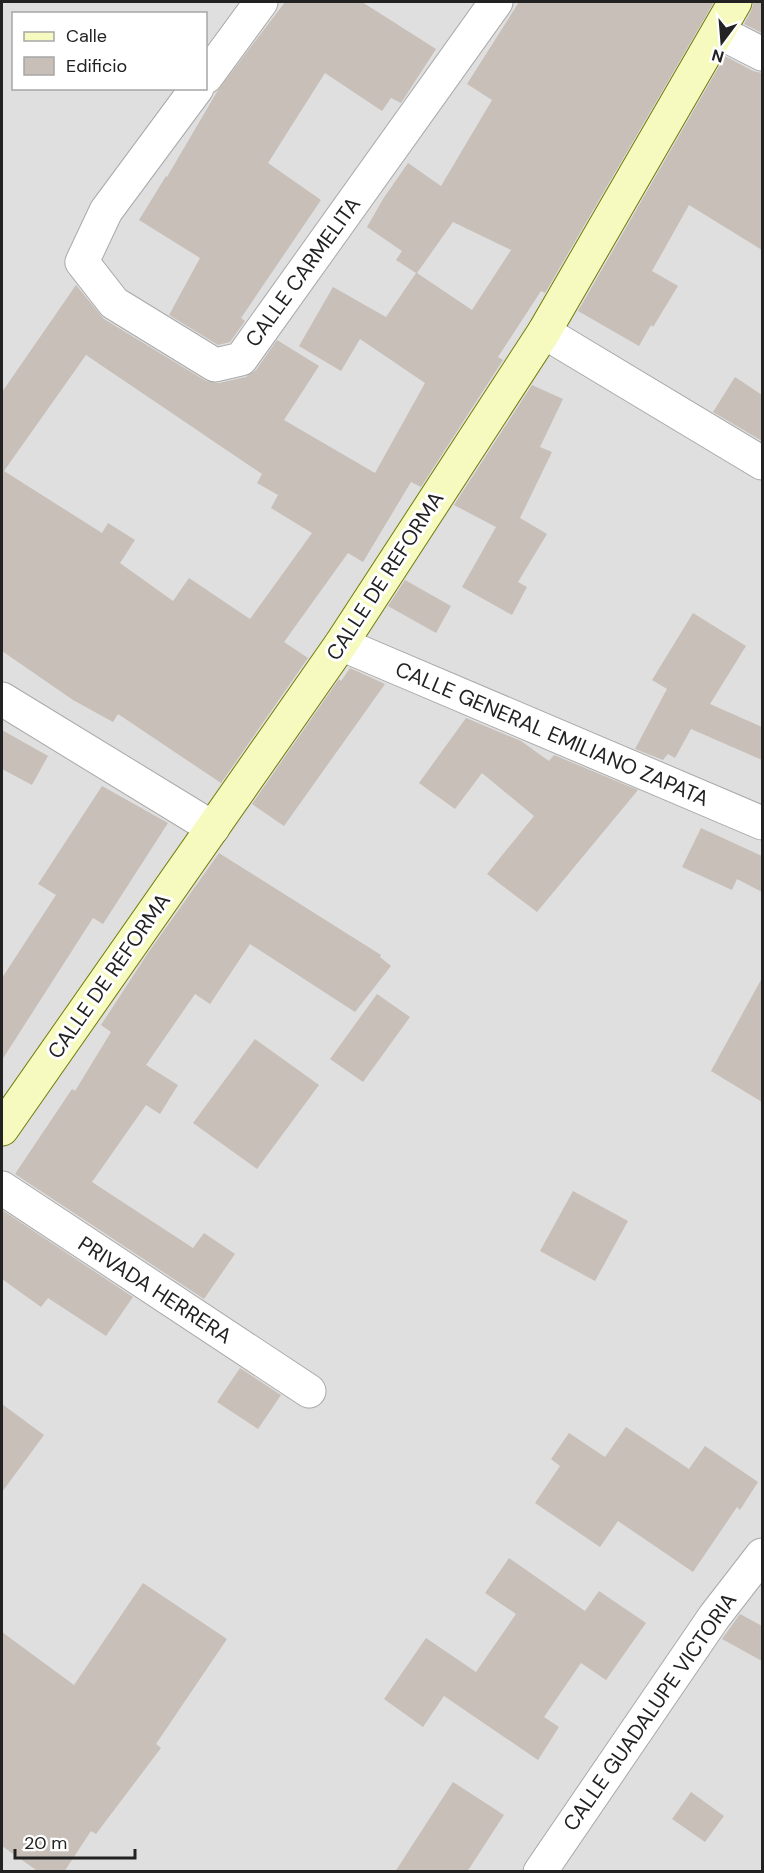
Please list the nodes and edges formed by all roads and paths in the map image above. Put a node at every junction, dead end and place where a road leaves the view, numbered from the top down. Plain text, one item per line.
1 (261, 2) edge
2 (496, 2) edge
3 (735, 2) edge
4 (719, 32) junction
5 (762, 54) edge
6 (207, 76) edge
7 (196, 90) edge
8 (544, 332) junction
9 (762, 463) edge
10 (341, 644) junction
11 (2, 699) edge
12 (762, 823) edge
13 (213, 828) junction
14 (2, 1129) edge
15 (2, 1188) edge
16 (309, 1391) dead end
17 (762, 1555) edge
18 (540, 1872) edge

1 - 6 street
2 - 7 street, CALLE CARMELITA
3 - 4 main road, CALLE DE REFORMA
4 - 5 street
4 - 8 main road, CALLE DE REFORMA
8 - 9 street
8 - 10 main road, CALLE DE REFORMA
10 - 12 street, CALLE GENERAL EMILIANO ZAPATA
10 - 13 main road, CALLE DE REFORMA
11 - 13 street
13 - 14 main road, CALLE DE REFORMA
15 - 16 street, PRIVADA HERRERA
17 - 18 street, CALLE GUADALUPE VICTORIA

